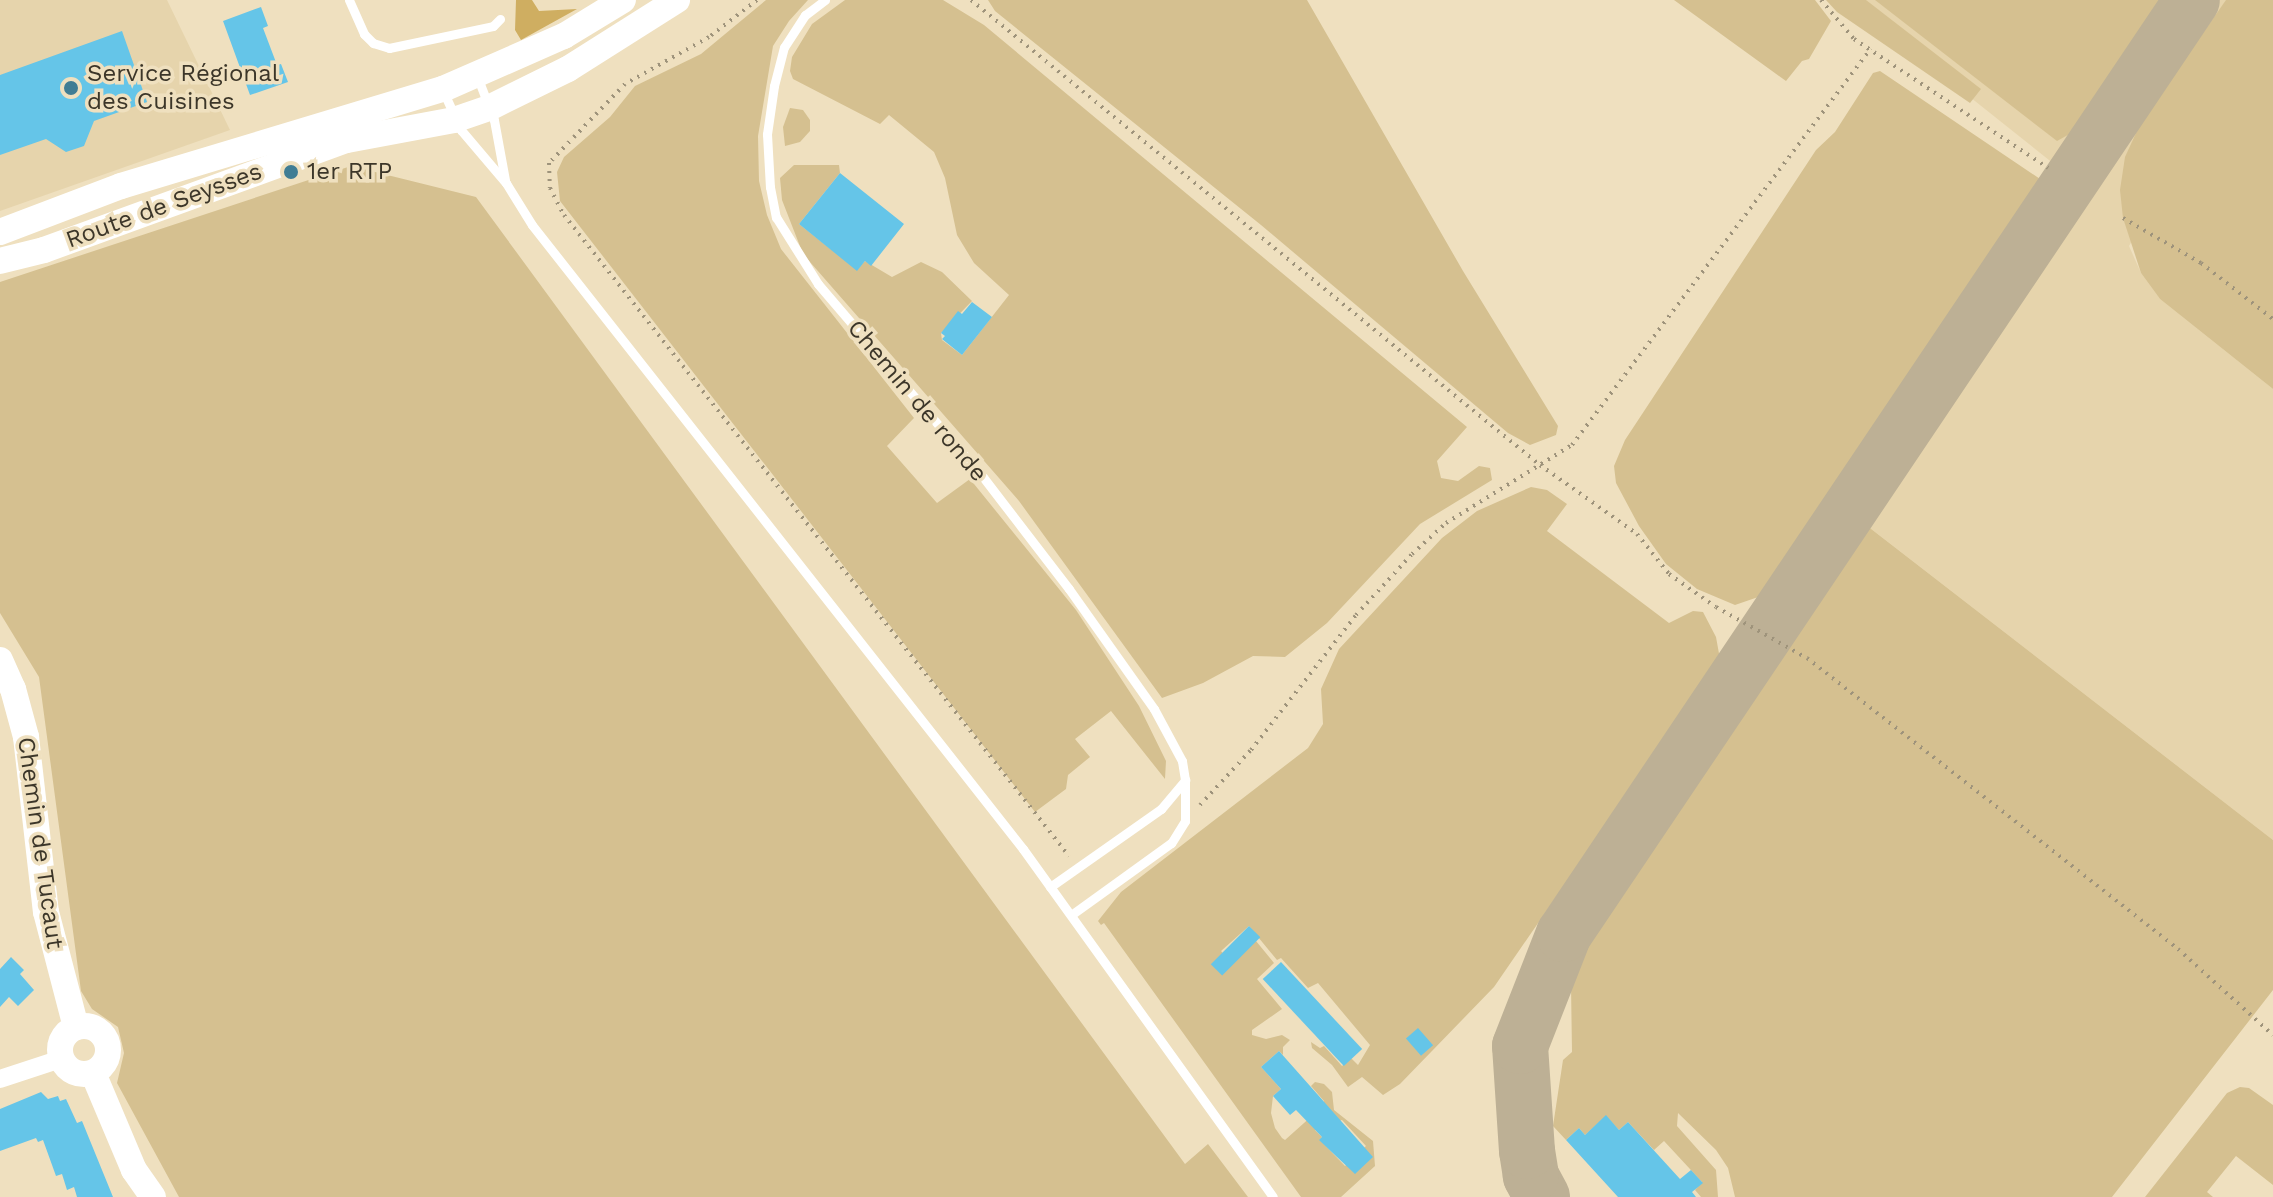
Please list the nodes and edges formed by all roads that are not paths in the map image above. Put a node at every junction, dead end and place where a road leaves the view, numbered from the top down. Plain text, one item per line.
1 (349, 0) edge
2 (623, 0) edge
3 (655, 0) edge
4 (677, 0) edge
5 (825, 0) edge
6 (500, 19) dead end
7 (567, 55) dead end
8 (557, 61) dead end
9 (484, 94) junction
10 (449, 106) junction
11 (506, 183) junction
12 (0, 232) edge
13 (0, 249) edge
14 (0, 261) edge
15 (0, 660) edge
16 (1185, 780) junction
17 (1050, 887) junction
18 (1071, 915) junction
19 (76, 1027) junction
20 (61, 1059) junction
21 (93, 1073) junction
22 (0, 1079) edge
23 (153, 1197) edge
24 (1273, 1197) edge

1 - 6 lane
2 - 9 main road, Route de Seysses
3 - 7 lane
4 - 9 main road, Route de Seysses
5 - 16 lane, Chemin de ronde
8 - 9 lane, Route de Seysses
9 - 10 main road, Route de Seysses
9 - 11 lane
10 - 11 lane
10 - 12 main road, Route de Seysses
10 - 13 lane, Route de Seysses
10 - 14 main road, Route de Seysses
11 - 17 lane
15 - 19 main road, Chemin de Tucaut
16 - 17 lane
16 - 18 lane, Chemin de ronde
17 - 18 lane
18 - 24 lane
19 - 20 main road
19 - 21 main road
20 - 21 main road
20 - 22 street
21 - 23 main road

